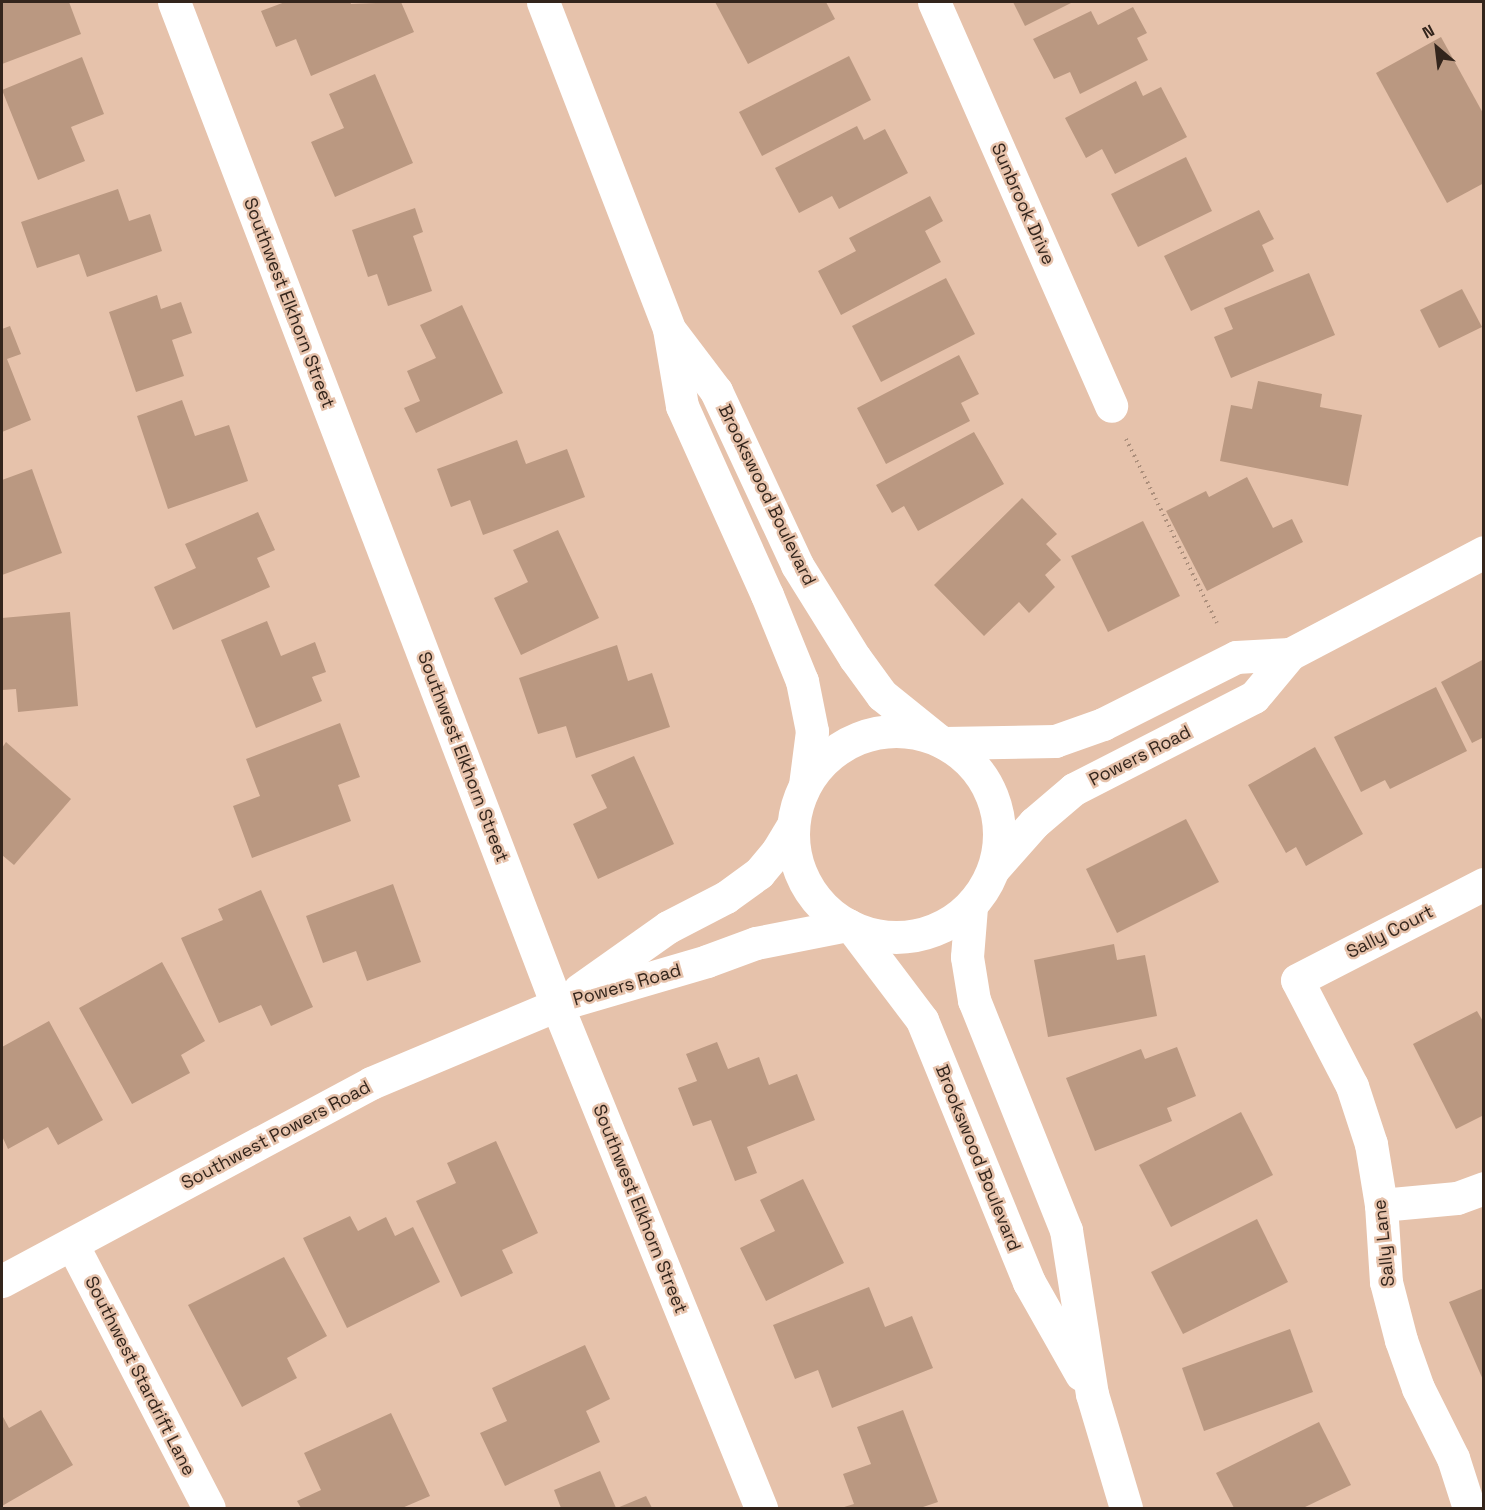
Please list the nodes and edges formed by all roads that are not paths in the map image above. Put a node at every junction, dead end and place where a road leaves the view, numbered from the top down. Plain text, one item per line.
1 (174, 2) edge
2 (543, 2) edge
3 (934, 2) edge
4 (669, 329) junction
5 (1111, 406) road end
6 (1484, 552) edge
7 (1290, 654) junction
8 (940, 741) junction
9 (805, 785) junction
10 (793, 825) junction
11 (995, 867) junction
12 (1484, 884) edge
13 (971, 907) junction
14 (851, 928) junction
15 (1297, 980) joint
16 (558, 1005) junction
17 (1484, 1188) edge
18 (1381, 1205) junction
19 (72, 1244) junction
20 (2, 1281) edge
21 (1092, 1394) junction
22 (209, 1509) edge
23 (761, 1509) edge
24 (1126, 1509) edge
25 (1469, 1509) edge

1 - 16 street, Southwest Elkhorn Street
2 - 4 street, Brookswood Boulevard
3 - 5 street, Sunbrook Drive
4 - 8 street, Brookswood Boulevard
4 - 9 street, Brookswood Boulevard
6 - 7 street, Powers Road
7 - 8 street, Powers Road
7 - 11 street, Powers Road
8 - 9 street
8 - 11 street
9 - 10 street
10 - 14 street
10 - 16 street, Powers Road
11 - 13 street
12 - 15 street, Sally Court
13 - 14 street
13 - 21 street, Brookswood Boulevard
14 - 16 street, Powers Road
14 - 21 street, Brookswood Boulevard
15 - 18 street, Sally Lane
16 - 19 street, Southwest Powers Road
16 - 23 street, Southwest Elkhorn Street
17 - 18 street
18 - 25 street, Sally Lane
19 - 20 street, Southwest Powers Road
19 - 22 street, Southwest Stardrift Lane
21 - 24 street, Brookswood Boulevard

